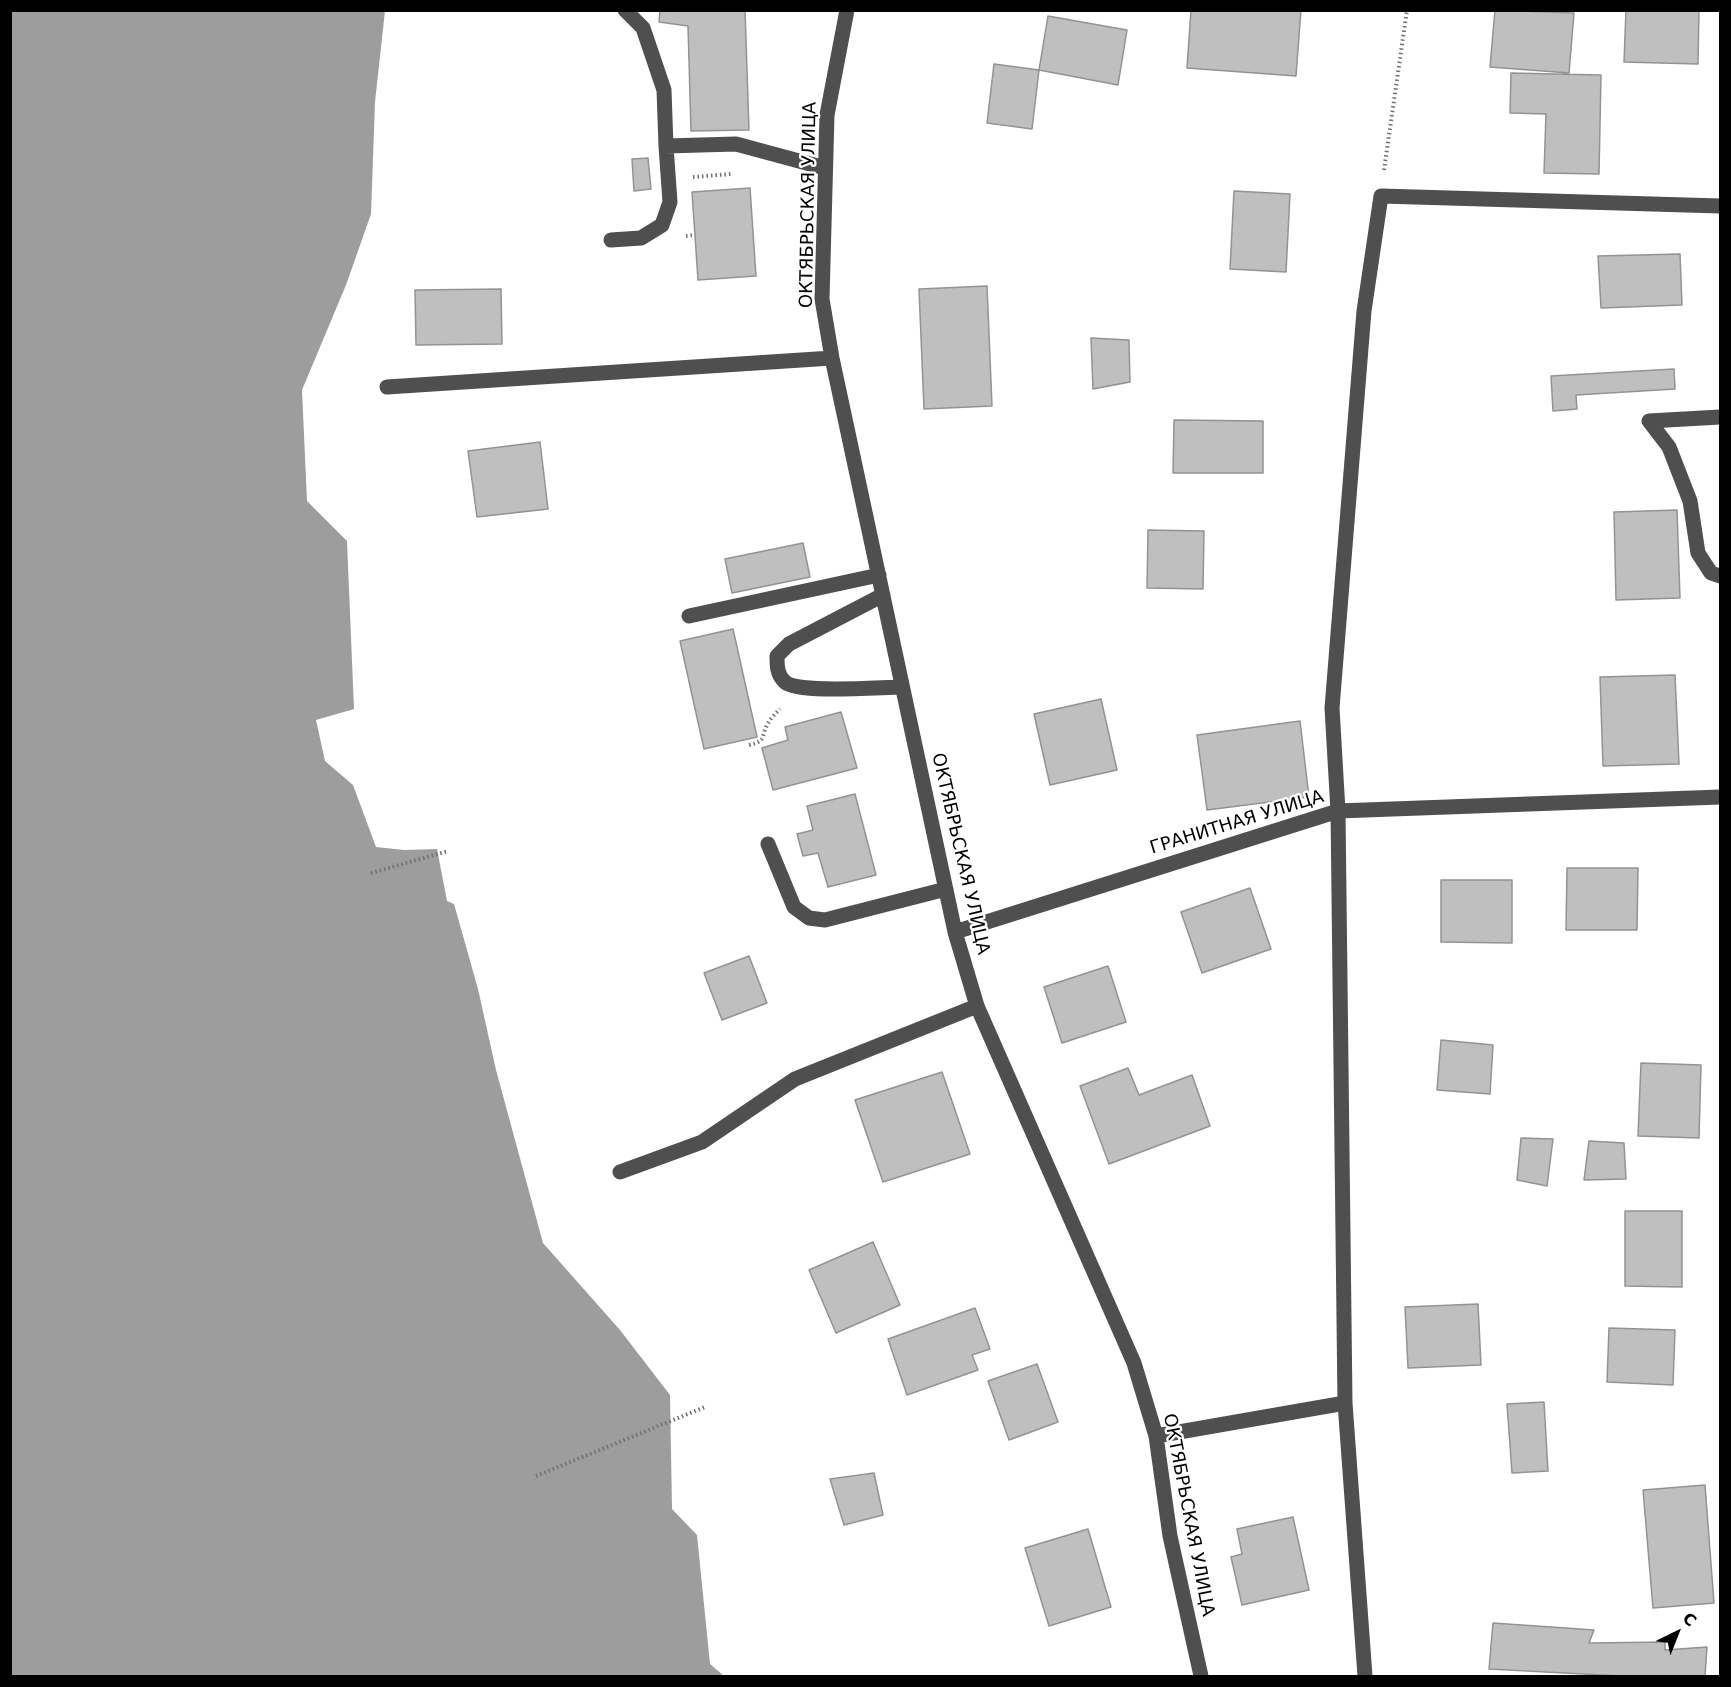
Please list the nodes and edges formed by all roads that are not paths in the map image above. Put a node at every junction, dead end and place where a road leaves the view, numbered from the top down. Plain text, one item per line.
1 (625, 10) edge
2 (847, 10) edge
3 (666, 146) junction
4 (825, 168) junction
5 (1720, 206) edge
6 (611, 240) dead end
7 (832, 358) junction
8 (387, 387) dead end
9 (1720, 417) edge
10 (879, 575) junction
11 (1720, 576) edge
12 (883, 595) junction
13 (689, 616) dead end
14 (902, 687) junction
15 (1720, 797) edge
16 (1338, 811) junction
17 (768, 844) dead end
18 (945, 889) junction
19 (955, 932) junction
20 (977, 1006) junction
21 (620, 1172) dead end
22 (1345, 1403) junction
23 (1156, 1436) junction
24 (1201, 1677) edge
25 (1365, 1677) edge

1 - 3 street
2 - 4 street, ОКТЯБРЬСКАЯ УЛИЦА
3 - 4 street
3 - 6 street
4 - 7 street, ОКТЯБРЬСКАЯ УЛИЦА
5 - 16 street
7 - 8 street
7 - 10 street, ОКТЯБРЬСКАЯ УЛИЦА
9 - 11 street
10 - 12 street, ОКТЯБРЬСКАЯ УЛИЦА
10 - 13 street
12 - 14 street, ОКТЯБРЬСКАЯ УЛИЦА
12 - 14 street
14 - 18 street, ОКТЯБРЬСКАЯ УЛИЦА
15 - 16 street, ГРАНИТНАЯ УЛИЦА
16 - 19 street, ГРАНИТНАЯ УЛИЦА
16 - 22 street
17 - 18 street
18 - 19 street, ОКТЯБРЬСКАЯ УЛИЦА
19 - 20 street, ОКТЯБРЬСКАЯ УЛИЦА
20 - 21 street
20 - 23 street, ОКТЯБРЬСКАЯ УЛИЦА
22 - 23 street
22 - 25 street
23 - 24 street, ОКТЯБРЬСКАЯ УЛИЦА

